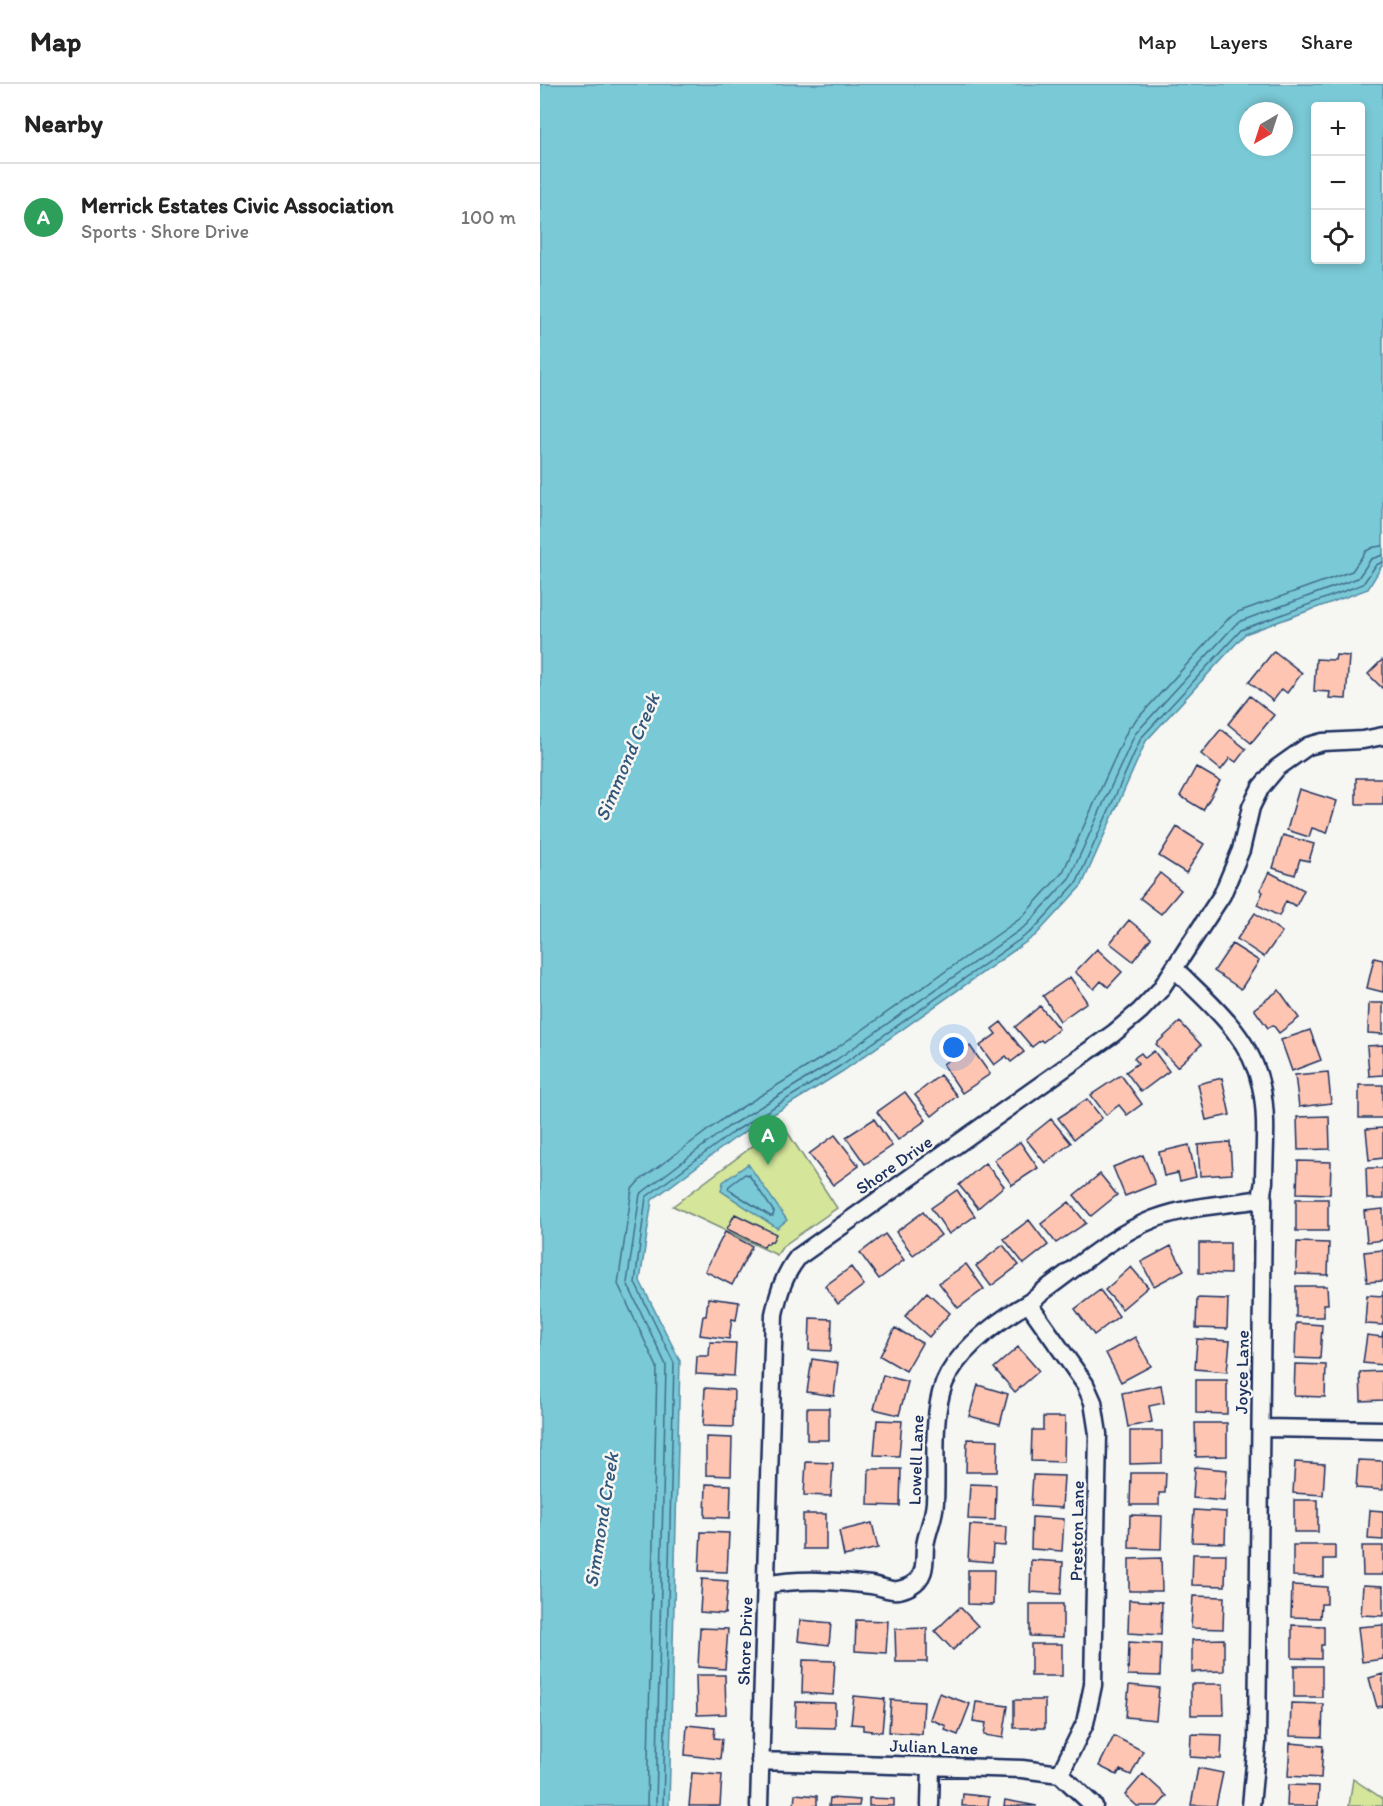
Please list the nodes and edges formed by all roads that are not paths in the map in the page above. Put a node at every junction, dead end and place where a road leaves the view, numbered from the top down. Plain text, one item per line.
1 (1383, 736) edge
2 (1175, 969) junction
3 (1263, 1199) junction
4 (1028, 1303) junction
5 (1261, 1428) junction
6 (1383, 1430) edge
7 (766, 1585) junction
8 (760, 1761) junction
9 (931, 1766) junction
10 (1060, 1774) junction
11 (759, 1806) edge
12 (930, 1806) edge
13 (1094, 1806) edge
14 (1251, 1806) edge

1 - 2 street, Shore Drive
2 - 3 street, Joyce Lane
2 - 7 street, Shore Drive
3 - 4 street, Lowell Lane
3 - 5 street, Joyce Lane
4 - 7 street, Lowell Lane
4 - 10 street, Preston Lane
5 - 6 street
5 - 14 street, Joyce Lane
7 - 8 street, Shore Drive
8 - 9 street, Julian Lane
8 - 11 street, Shore Drive
9 - 10 street, Julian Lane
9 - 12 street
10 - 13 street

